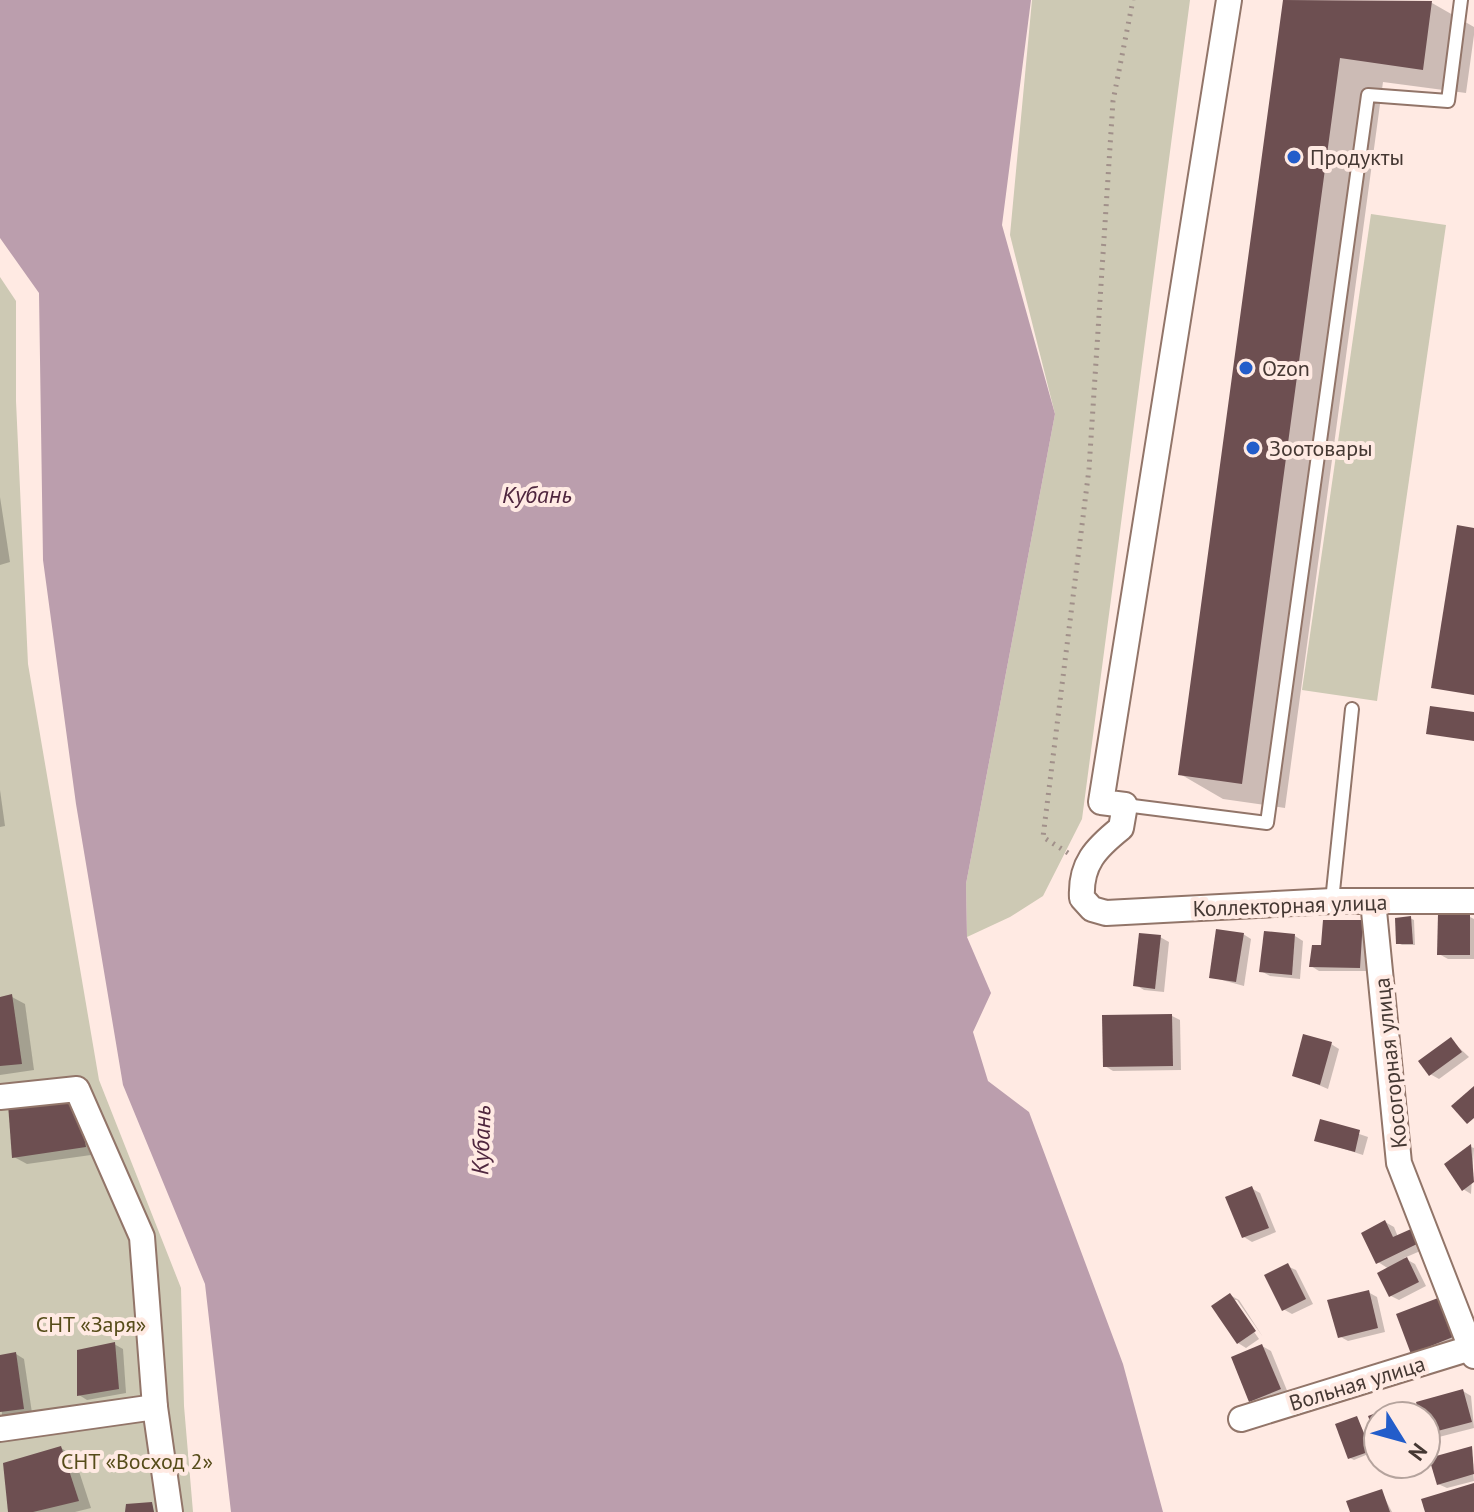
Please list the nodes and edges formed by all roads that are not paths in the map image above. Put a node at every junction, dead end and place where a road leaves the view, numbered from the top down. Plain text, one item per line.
1 (1229, 0) edge
2 (1461, 0) edge
3 (1352, 709) dead end
4 (1125, 805) junction
5 (1332, 901) junction
6 (1373, 901) junction
7 (1474, 901) edge
8 (0, 1097) edge
9 (1473, 1350) edge
10 (155, 1407) junction
11 (1241, 1419) dead end
12 (0, 1429) edge
13 (170, 1512) edge

1 - 4 street
2 - 4 lane
3 - 5 lane
4 - 5 street, Коллекторная улица
5 - 6 street, Коллекторная улица
6 - 7 street, Коллекторная улица
6 - 9 street, Косогорная улица
8 - 10 street
9 - 11 street, Вольная улица
10 - 12 street
10 - 13 street

